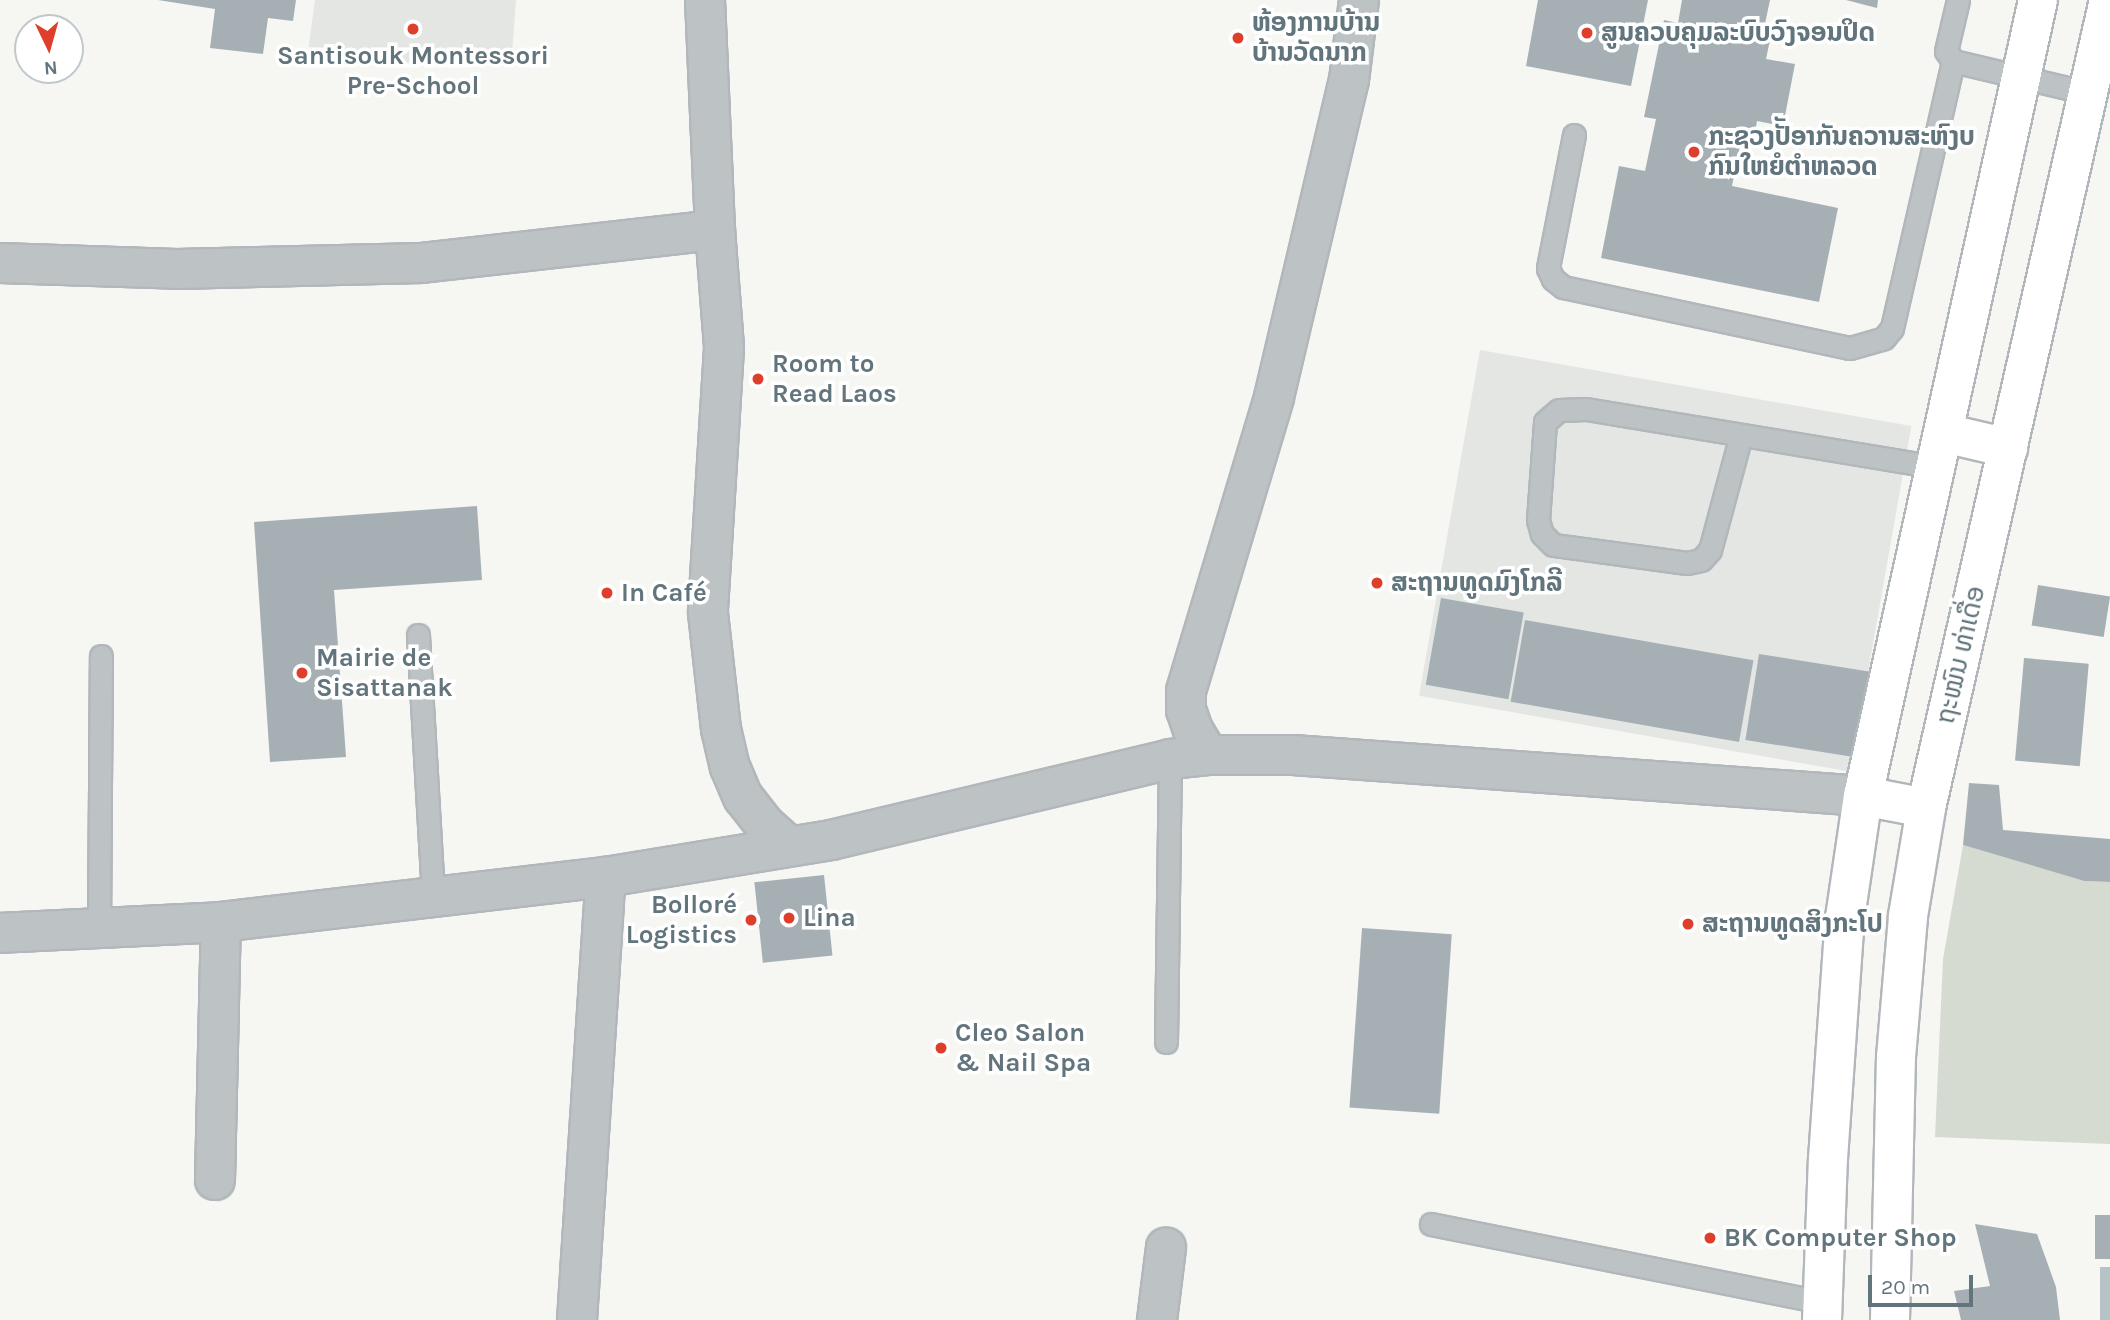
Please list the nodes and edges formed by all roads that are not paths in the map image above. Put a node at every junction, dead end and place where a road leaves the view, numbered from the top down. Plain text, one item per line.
1 (705, 0) edge
2 (1359, 0) edge
3 (1958, 0) edge
4 (2038, 0) edge
5 (2109, 0) edge
6 (1953, 61) junction
7 (2020, 77) junction
8 (2088, 93) junction
9 (1574, 135) dead end
10 (715, 230) junction
11 (0, 263) edge
12 (1741, 435) junction
13 (2008, 448) junction
14 (1940, 450) junction
15 (418, 635) dead end
16 (101, 656) dead end
17 (1208, 755) junction
18 (1170, 759) junction
19 (1863, 796) junction
20 (1926, 808) junction
21 (787, 845) junction
22 (606, 877) junction
23 (433, 896) junction
24 (221, 922) junction
25 (99, 930) junction
26 (0, 933) edge
27 (1166, 1042) dead end
28 (215, 1180) dead end
29 (1431, 1224) dead end
30 (1166, 1248) dead end
31 (1822, 1311) edge
32 (577, 1320) edge
33 (1157, 1320) edge
34 (1890, 1320) edge

1 - 10 street
2 - 17 street
3 - 6 lane
4 - 7 main road
5 - 8 main road, ຖະໝົນ ທ່າເດື່ອ
6 - 7 lane
6 - 9 lane
7 - 8 lane
7 - 14 main road
8 - 13 main road, ຖະໝົນ ທ່າເດື່ອ
10 - 11 street
10 - 21 street
12 - 12 lane
12 - 14 lane
13 - 14 main road
13 - 20 main road, ຖະໝົນ ທ່າເດື່ອ
14 - 19 main road
15 - 23 lane
16 - 25 lane
17 - 18 street
17 - 19 street
18 - 21 street
18 - 27 lane
19 - 20 main road
19 - 31 main road
20 - 34 main road, ຖະໝົນ ທ່າເດື່ອ
21 - 22 street
22 - 23 street
22 - 32 street
23 - 24 street
24 - 25 street
24 - 28 street
25 - 26 street
29 - 31 lane
30 - 33 street

